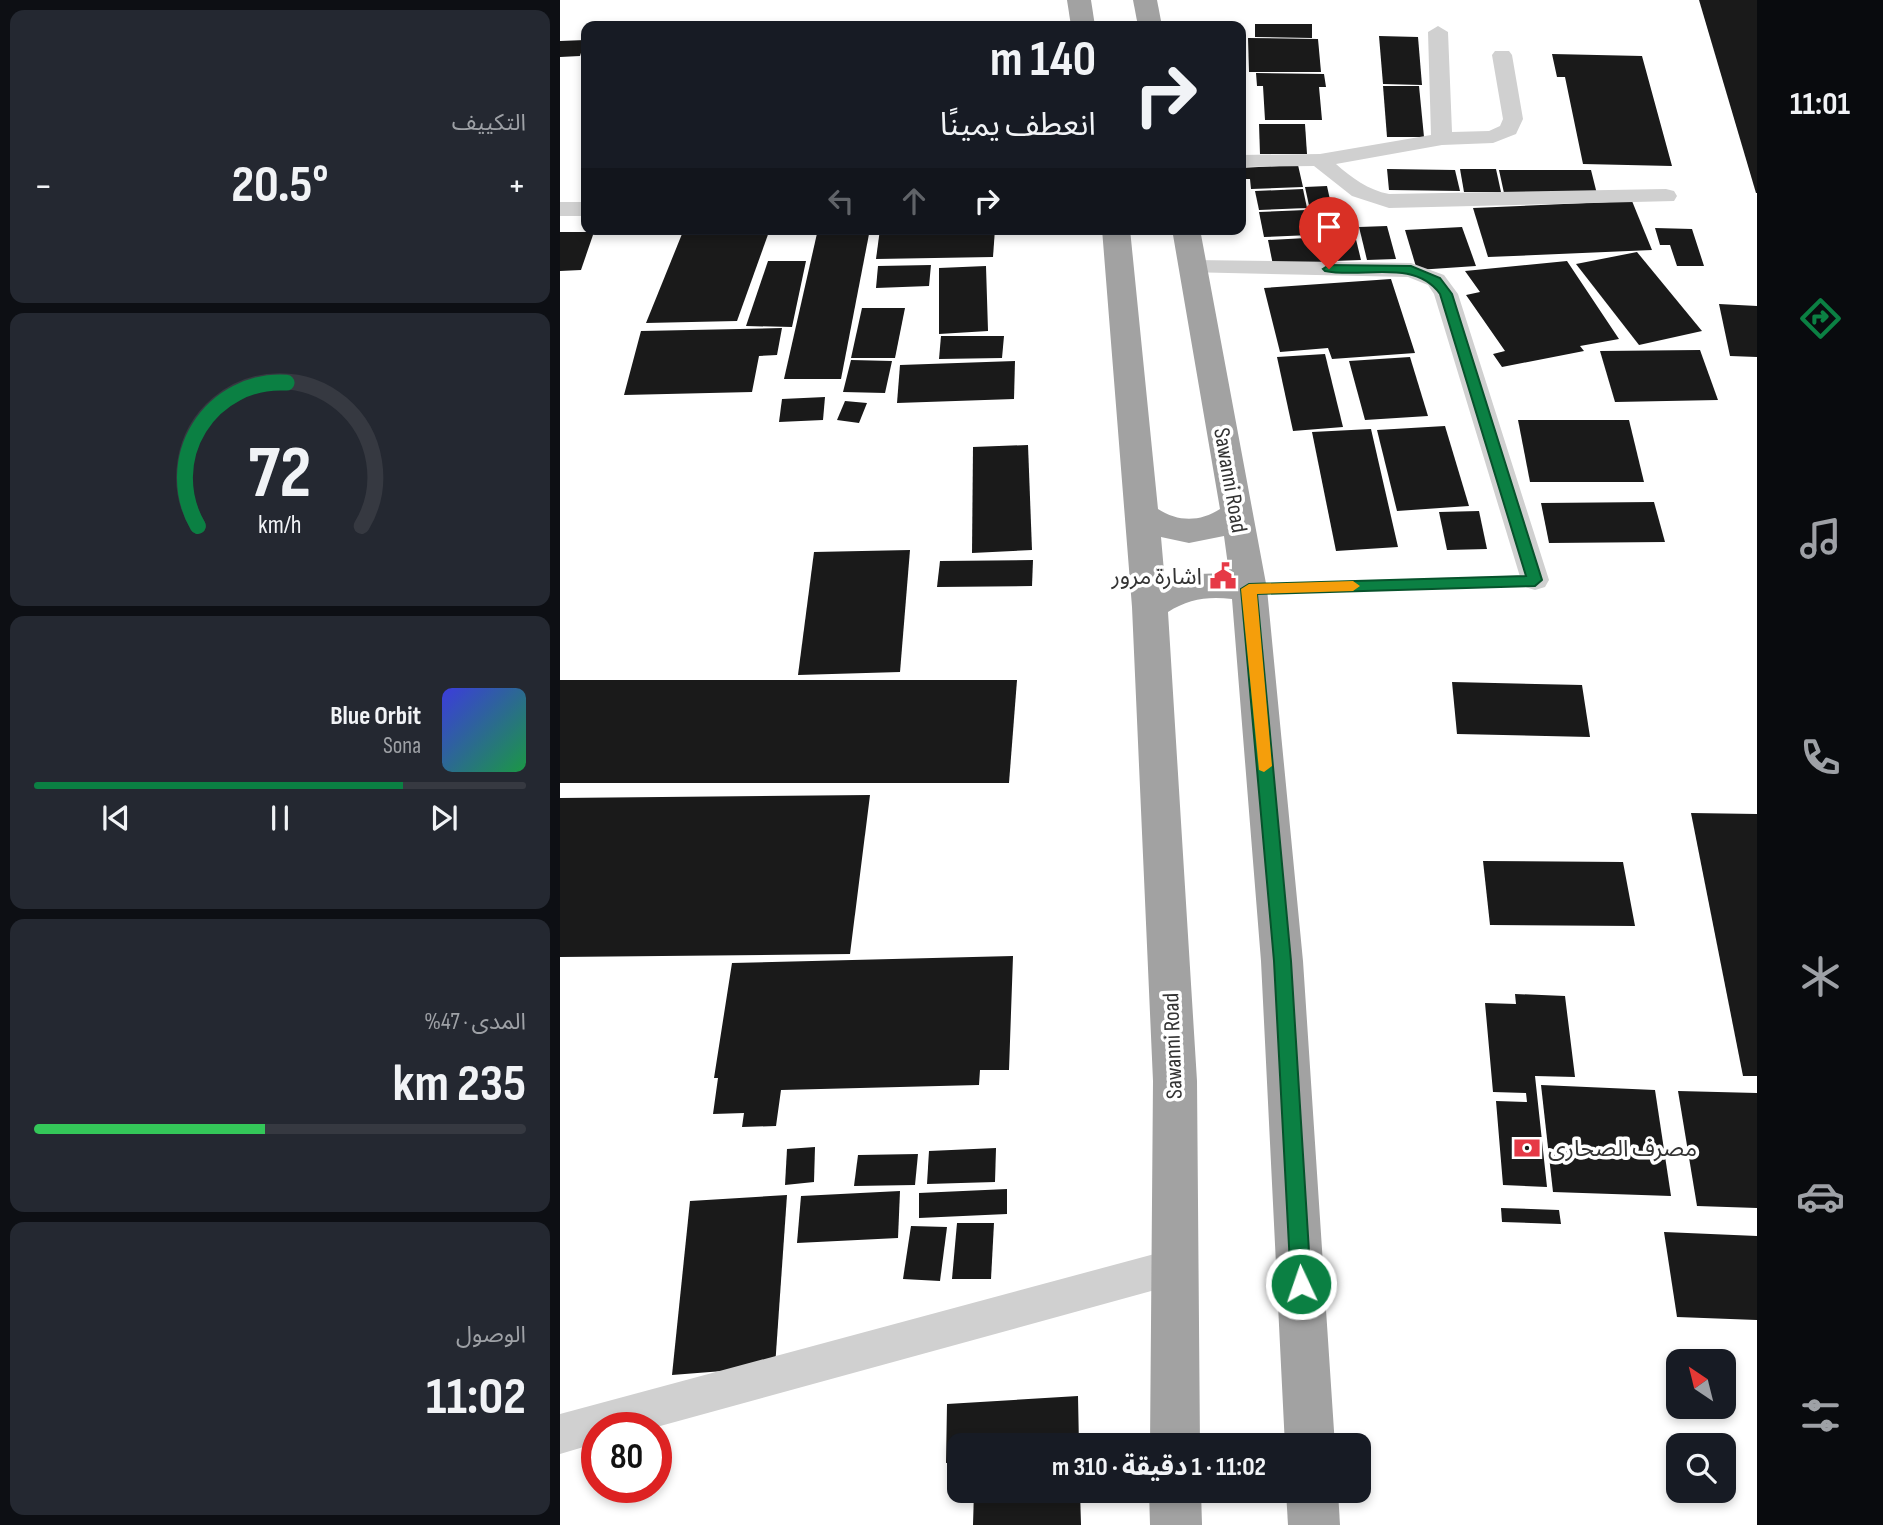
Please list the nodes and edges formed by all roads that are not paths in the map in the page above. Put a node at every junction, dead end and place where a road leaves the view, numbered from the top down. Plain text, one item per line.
1 (1079, 0) edge
2 (1145, 0) edge
3 (1082, 21) edge
4 (1149, 21) edge
5 (1438, 32) dead end
6 (1502, 55) dead end
7 (1442, 139) junction
8 (1320, 160) junction
9 (1246, 161) edge
10 (1666, 196) dead end
11 (560, 209) edge
12 (581, 209) edge
13 (1117, 235) edge
14 (1190, 248) edge
15 (1140, 514) junction
16 (1238, 514) junction
17 (1535, 580) joint
18 (1249, 589) junction
19 (1150, 607) junction
20 (1173, 1267) junction
21 (1175, 1433) edge
22 (1309, 1433) edge
23 (560, 1434) edge
24 (1175, 1503) edge
25 (1313, 1503) edge
26 (1176, 1525) edge
27 (1314, 1525) edge

1 - 3 highway
2 - 4 highway
5 - 7 street
6 - 7 street
7 - 8 street
8 - 9 street
8 - 10 street
11 - 12 street
13 - 15 highway, Sawanni Road
14 - 16 highway, Sawanni Road
14 - 17 street
15 - 16 highway
15 - 19 highway, Sawanni Road
16 - 18 highway, Sawanni Road
17 - 18 lane
18 - 19 highway
18 - 22 highway, Sawanni Road
19 - 20 highway, Sawanni Road
20 - 21 highway, Sawanni Road
20 - 23 street
24 - 26 highway
25 - 27 highway

